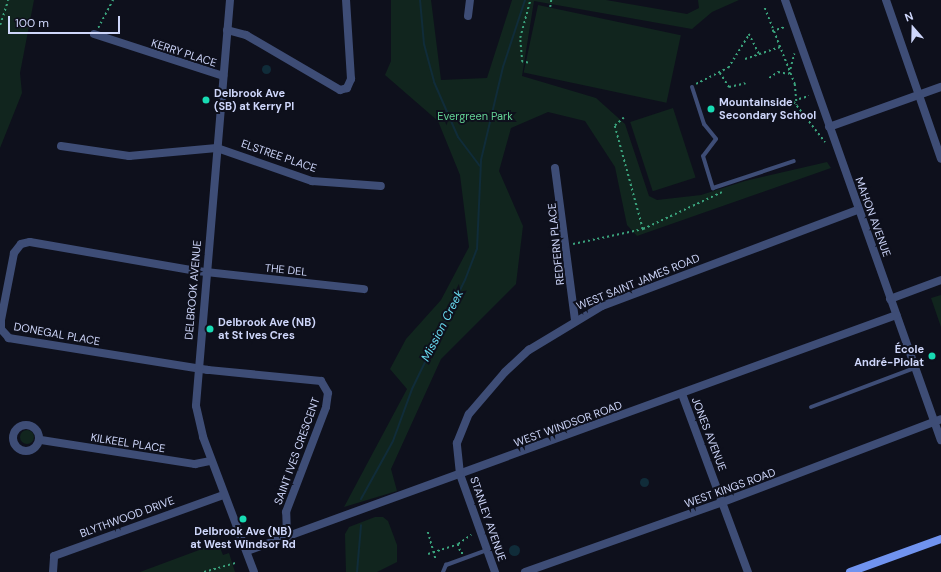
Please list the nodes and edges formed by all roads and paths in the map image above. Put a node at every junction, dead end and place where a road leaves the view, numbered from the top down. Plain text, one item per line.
1 (8, 0) edge
2 (113, 0) edge
3 (230, 0) edge
4 (346, 0) edge
5 (470, 0) edge
6 (530, 0) edge
7 (552, 0) edge
8 (785, 0) edge
9 (886, 0) edge
10 (550, 7) dead end
11 (765, 8) dead end
12 (468, 16) dead end
13 (0, 26) edge
14 (784, 27) dead end
15 (228, 30) junction
16 (772, 31) junction
17 (94, 34) joint
18 (780, 47) junction
19 (759, 54) junction
20 (794, 54) dead end
21 (745, 59) dead end
22 (528, 63) dead end
23 (720, 73) junction
24 (789, 74) junction
25 (223, 76) junction
26 (769, 78) dead end
27 (746, 83) dead end
28 (692, 87) joint
29 (941, 87) edge
30 (919, 94) junction
31 (809, 96) dead end
32 (798, 100) junction
33 (794, 102) dead end
34 (796, 105) junction
35 (624, 118) dead end
36 (830, 127) junction
37 (825, 142) dead end
38 (61, 146) dead end
39 (217, 148) junction
40 (941, 159) edge
41 (794, 161) dead end
42 (555, 168) dead end
43 (381, 186) dead end
44 (728, 186) junction
45 (857, 210) junction
46 (643, 229) junction
47 (567, 245) junction
48 (206, 272) junction
49 (941, 280) edge
50 (364, 289) dead end
51 (890, 299) junction
52 (896, 315) junction
53 (575, 319) junction
54 (197, 368) junction
55 (915, 368) junction
56 (682, 394) junction
57 (811, 407) dead end
58 (938, 421) edge
59 (41, 440) dead end
60 (941, 440) edge
61 (211, 461) junction
62 (460, 474) junction
63 (223, 495) junction
64 (723, 502) junction
65 (428, 532) dead end
66 (471, 534) dead end
67 (287, 535) junction
68 (941, 539) edge
69 (458, 544) junction
70 (487, 550) junction
71 (247, 551) junction
72 (433, 553) junction
73 (428, 554) dead end
74 (470, 556) junction
75 (436, 560) dead end
76 (236, 563) dead end
77 (217, 568) junction
78 (53, 572) edge
79 (204, 572) edge
80 (218, 572) edge
81 (254, 572) edge
82 (443, 572) edge
83 (494, 572) edge
84 (525, 572) edge
85 (748, 572) edge
86 (850, 572) edge

1 - 13 path
2 - 17 path
3 - 15 street, DELBROOK AVENUE
4 - 15 street
5 - 12 street
6 - 22 path
7 - 10 path
8 - 36 street, MAHON AVENUE
9 - 30 street
11 - 16 path
14 - 16 path
15 - 25 street, DELBROOK AVENUE
16 - 18 path
17 - 25 street, KERRY PLACE
18 - 19 path
18 - 24 path
19 - 21 path
19 - 23 path
20 - 24 path
23 - 27 path
23 - 28 path
24 - 26 path
24 - 32 path
25 - 39 street, DELBROOK AVENUE
28 - 44 lane
29 - 30 street
30 - 36 street
30 - 40 street
31 - 32 path
32 - 34 path
33 - 34 path
34 - 37 path
35 - 46 path
36 - 45 street, MAHON AVENUE
38 - 39 street
39 - 43 street, ELSTREE PLACE
39 - 48 street, DELBROOK AVENUE
41 - 44 lane
42 - 47 street, REDFERN PLACE
44 - 46 path
45 - 51 street, MAHON AVENUE
45 - 53 street, WEST SAINT JAMES ROAD
46 - 47 path
47 - 53 street, REDFERN PLACE
48 - 50 street, THE DEL
48 - 54 street, DELBROOK AVENUE
48 - 54 street, DONEGAL PLACE
49 - 51 street
51 - 52 street, MAHON AVENUE
52 - 55 street, MAHON AVENUE
52 - 56 street, WEST WINDSOR ROAD
53 - 62 street, WEST SAINT JAMES ROAD
54 - 61 street, DELBROOK AVENUE
54 - 67 street, SAINT IVES CRESCENT
55 - 57 lane
55 - 58 street, MAHON AVENUE
56 - 62 street, WEST WINDSOR ROAD
56 - 64 street, JONES AVENUE
58 - 60 street, MAHON AVENUE
58 - 64 street, WEST KINGS ROAD
59 - 61 street, KILKEEL PLACE
61 - 63 street, DELBROOK AVENUE
62 - 67 street, WEST WINDSOR ROAD
62 - 70 street, STANLEY AVENUE
63 - 71 street, DELBROOK AVENUE
63 - 78 street, BLYTHWOOD DRIVE
64 - 84 street, WEST KINGS ROAD
64 - 85 street, JONES AVENUE
65 - 72 path
66 - 69 path
67 - 71 street, WEST WINDSOR ROAD
68 - 86 main road
69 - 72 path
69 - 74 path
70 - 74 lane
70 - 83 street, STANLEY AVENUE
71 - 81 street, DELBROOK AVENUE
72 - 73 path
72 - 75 path
74 - 82 lane
76 - 77 path
77 - 79 path
77 - 80 path

